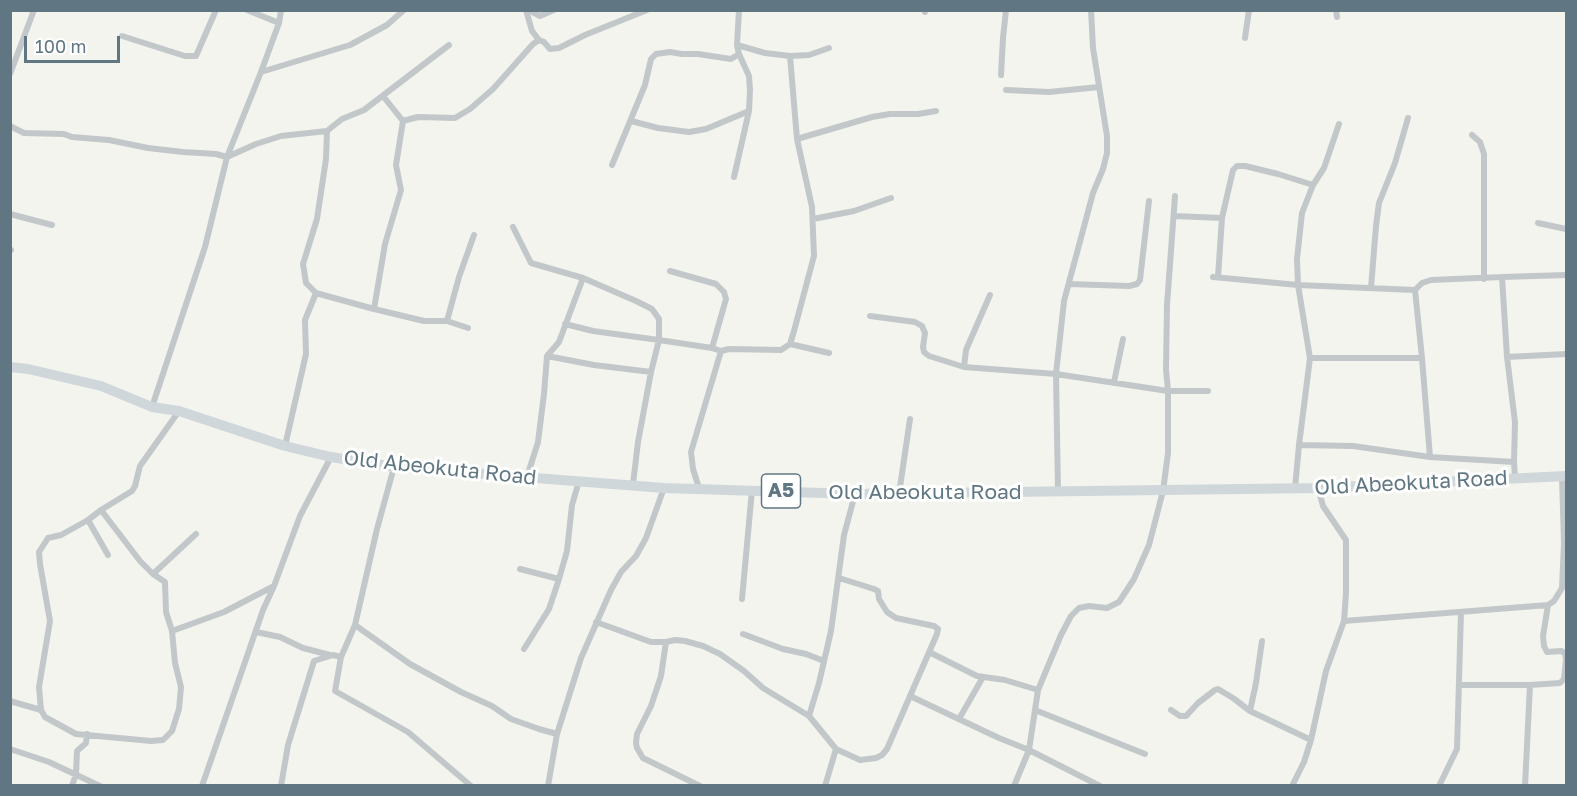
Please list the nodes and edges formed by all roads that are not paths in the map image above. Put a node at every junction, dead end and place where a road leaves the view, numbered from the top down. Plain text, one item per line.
1 (34, 10) edge
2 (216, 10) edge
3 (247, 10) edge
4 (281, 10) edge
5 (405, 10) edge
6 (527, 10) edge
7 (554, 10) edge
8 (623, 10) edge
9 (647, 10) edge
10 (739, 10) edge
11 (1006, 10) edge
12 (1091, 10) edge
13 (1249, 10) edge
14 (626, 18) junction
15 (279, 23) junction
16 (122, 36) dead end
17 (1245, 38) dead end
18 (539, 40) junction
19 (448, 45) dead end
20 (737, 45) junction
21 (829, 48) dead end
22 (739, 54) junction
23 (790, 56) junction
24 (261, 72) junction
25 (10, 74) edge
26 (1001, 75) dead end
27 (1099, 87) junction
28 (1006, 90) dead end
29 (383, 96) junction
30 (749, 111) junction
31 (936, 111) dead end
32 (1408, 118) dead end
33 (403, 121) junction
34 (631, 121) junction
35 (1339, 124) dead end
36 (10, 126) edge
37 (327, 131) junction
38 (1472, 135) dead end
39 (797, 139) junction
40 (227, 157) junction
41 (612, 165) dead end
42 (734, 177) dead end
43 (1313, 185) junction
44 (1175, 196) dead end
45 (891, 198) dead end
46 (1149, 201) dead end
47 (10, 214) edge
48 (1173, 216) junction
49 (1222, 218) junction
50 (813, 219) junction
51 (1538, 223) dead end
52 (52, 225) dead end
53 (513, 226) dead end
54 (1566, 229) edge
55 (474, 236) dead end
56 (670, 271) dead end
57 (1566, 275) edge
58 (1502, 277) junction
59 (583, 278) junction
60 (1484, 279) junction
61 (1069, 284) junction
62 (1298, 285) junction
63 (1371, 288) junction
64 (1415, 290) junction
65 (316, 293) junction
66 (990, 295) dead end
67 (374, 309) junction
68 (870, 315) dead end
69 (447, 321) junction
70 (565, 324) junction
71 (468, 328) dead end
72 (1123, 339) dead end
73 (659, 340) junction
74 (790, 344) junction
75 (712, 348) junction
76 (721, 351) junction
77 (829, 353) dead end
78 (1566, 354) edge
79 (548, 356) junction
80 (1507, 357) junction
81 (1310, 358) junction
82 (1422, 358) junction
83 (10, 367) edge
84 (964, 367) junction
85 (651, 372) junction
86 (1056, 374) junction
87 (1114, 382) junction
88 (1168, 391) junction
89 (1208, 391) dead end
90 (152, 407) junction
91 (179, 411) junction
92 (910, 418) dead end
93 (1299, 445) junction
94 (285, 446) junction
95 (331, 457) junction
96 (1430, 457) junction
97 (1514, 462) junction
98 (394, 467) junction
99 (527, 477) junction
100 (1564, 477) edge
101 (1515, 478) junction
102 (579, 480) junction
103 (633, 484) junction
104 (664, 488) junction
105 (699, 488) junction
106 (1295, 488) junction
107 (1318, 488) junction
108 (752, 490) junction
109 (1163, 491) junction
110 (1058, 492) junction
111 (855, 494) junction
112 (899, 494) junction
113 (101, 510) junction
114 (88, 520) junction
115 (196, 534) dead end
116 (108, 555) dead end
117 (520, 569) dead end
118 (153, 574) junction
119 (839, 578) junction
120 (559, 579) junction
121 (274, 586) junction
122 (742, 599) dead end
123 (1548, 605) junction
124 (1461, 612) junction
125 (1344, 621) junction
126 (597, 622) junction
127 (355, 625) junction
128 (172, 631) junction
129 (256, 632) junction
130 (743, 634) dead end
131 (666, 642) junction
132 (1262, 642) dead end
133 (524, 649) dead end
134 (929, 652) junction
135 (333, 655) junction
136 (341, 657) junction
137 (824, 661) junction
138 (983, 677) junction
139 (1460, 685) junction
140 (1530, 685) junction
141 (1038, 690) junction
142 (910, 696) junction
143 (10, 701) edge
144 (41, 710) junction
145 (1035, 710) junction
146 (1171, 710) dead end
147 (1250, 711) junction
148 (809, 716) junction
149 (959, 719) junction
150 (87, 734) junction
151 (557, 734) junction
152 (1311, 740) junction
153 (10, 749) edge
154 (836, 749) junction
155 (1029, 750) junction
156 (1146, 754) dead end
157 (76, 774) junction
158 (1293, 783) edge
159 (72, 786) edge
160 (100, 786) edge
161 (202, 786) edge
162 (281, 786) edge
163 (471, 786) edge
164 (548, 786) edge
165 (700, 786) edge
166 (825, 786) edge
167 (1014, 786) edge
168 (1100, 786) edge
169 (1301, 786) edge
170 (1439, 786) edge
171 (1525, 786) edge

1 - 25 street
2 - 16 street
3 - 15 street
4 - 15 street
5 - 24 street
6 - 7 street
6 - 18 street
8 - 14 street
9 - 14 street
10 - 20 street
11 - 26 street
12 - 27 street
13 - 17 street
14 - 18 street
15 - 24 street
18 - 33 street
19 - 29 street
20 - 22 street
20 - 23 street
21 - 23 street
22 - 30 street
22 - 34 street
23 - 39 street
24 - 40 street
27 - 28 street
27 - 61 street
29 - 33 street
29 - 37 street
30 - 34 street
30 - 42 street
31 - 39 street
32 - 63 street
33 - 67 street
34 - 41 street
35 - 43 street
36 - 40 street
37 - 40 street
37 - 65 street
38 - 60 street
39 - 50 street
40 - 90 street
43 - 49 street
43 - 62 street
44 - 48 street
45 - 50 street
46 - 61 street
47 - 52 street
48 - 49 street
48 - 88 street
49 - 62 street
50 - 74 street
51 - 54 street
53 - 59 street
55 - 69 street
56 - 75 street
57 - 58 street
58 - 60 street
58 - 80 street
59 - 70 street
59 - 73 street
60 - 64 street
61 - 86 street
62 - 63 street
62 - 81 street
63 - 64 street
64 - 82 street
65 - 67 street
65 - 94 street
66 - 84 street
67 - 69 street
68 - 84 street
69 - 71 street
70 - 73 street
70 - 79 street
72 - 87 street
73 - 75 street
73 - 85 street
74 - 76 street
74 - 77 street
75 - 76 street
76 - 105 street
78 - 80 street
79 - 85 street
79 - 99 street
80 - 97 street
81 - 82 street
81 - 93 street
82 - 96 street
83 - 90 highway, Old Abeokuta Road / A5
84 - 86 street
85 - 103 street
86 - 87 street
86 - 110 street
87 - 88 street
88 - 89 street
88 - 109 street
90 - 91 highway, Old Abeokuta Road / A5
91 - 94 highway, Old Abeokuta Road / A5
91 - 113 street
92 - 112 street
93 - 96 street
93 - 106 street
94 - 95 highway, Old Abeokuta Road / A5
95 - 98 highway, Old Abeokuta Road / A5
95 - 121 street
96 - 97 street
97 - 101 street
98 - 99 highway, Old Abeokuta Road / A5
98 - 127 street
99 - 102 highway, Old Abeokuta Road / A5
100 - 101 highway, Old Abeokuta Road / A5
100 - 123 street
101 - 107 highway, Old Abeokuta Road / A5
102 - 103 highway, Old Abeokuta Road / A5
102 - 120 street
103 - 104 highway, Old Abeokuta Road / A5
104 - 105 highway, Old Abeokuta Road / A5
104 - 126 street
105 - 108 highway, Old Abeokuta Road / A5
106 - 107 highway, Old Abeokuta Road / A5
106 - 109 highway, Old Abeokuta Road / A5
107 - 125 street
108 - 111 highway, Old Abeokuta Road / A5
108 - 122 street
109 - 110 highway, Old Abeokuta Road / A5
109 - 141 street
110 - 112 highway, Old Abeokuta Road / A5
111 - 112 highway, Old Abeokuta Road / A5
111 - 119 street
113 - 114 street
113 - 118 street
114 - 116 street
114 - 144 street
115 - 118 street
117 - 120 street
118 - 128 street
119 - 134 street
119 - 137 street
120 - 133 street
121 - 128 street
121 - 129 street
123 - 124 street
123 - 140 street
124 - 125 street
124 - 139 street
125 - 152 street
126 - 131 street
126 - 151 street
127 - 136 street
127 - 151 street
128 - 150 street
129 - 135 street
129 - 161 street
130 - 137 street
131 - 148 street
131 - 165 street
132 - 147 street
134 - 138 street
134 - 142 street
135 - 136 street
135 - 162 street
136 - 163 street
137 - 148 street
138 - 141 street
138 - 149 street
139 - 140 street
139 - 170 street
140 - 171 street
141 - 145 street
142 - 149 street
142 - 154 street
143 - 144 street
144 - 150 street
145 - 155 street
145 - 156 street
146 - 147 street
147 - 152 street
148 - 154 street
149 - 155 street
150 - 157 street
151 - 164 street
152 - 158 street
153 - 157 street
154 - 166 street
155 - 167 street
155 - 168 street
157 - 159 street
157 - 160 street
158 - 169 street

